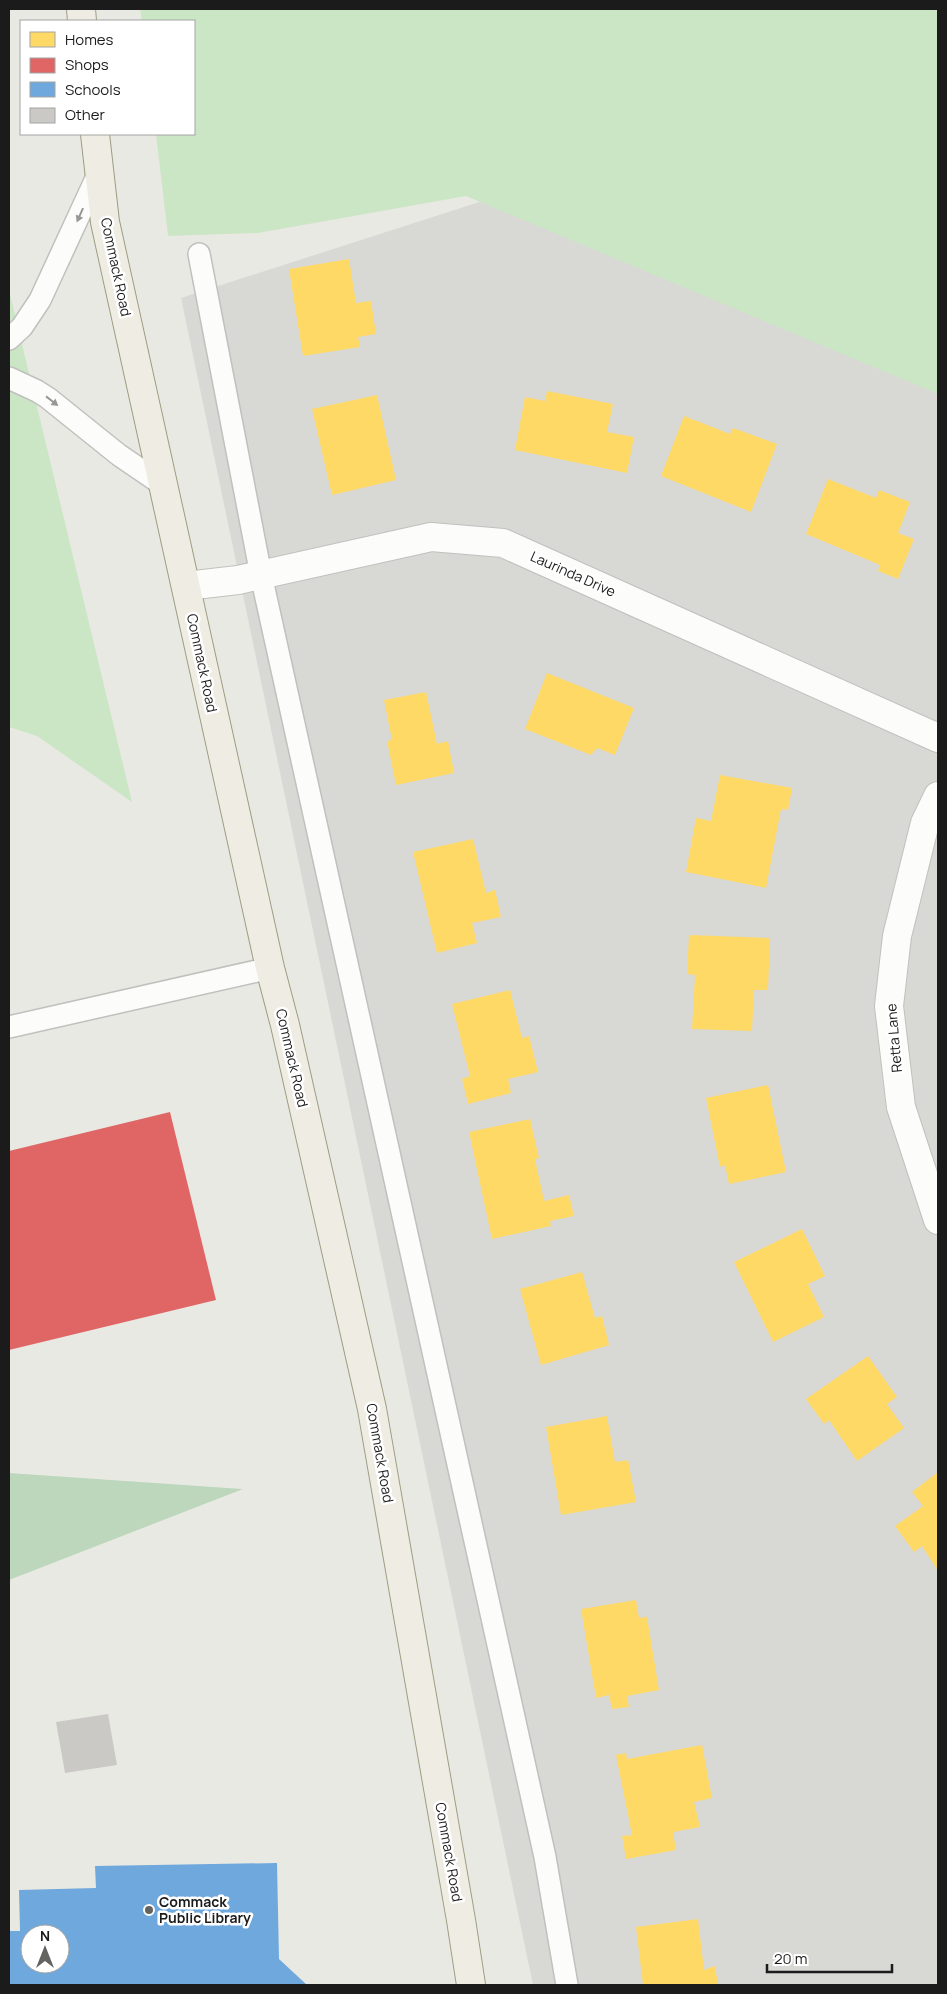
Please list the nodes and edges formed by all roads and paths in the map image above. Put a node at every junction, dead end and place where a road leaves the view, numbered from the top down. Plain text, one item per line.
1 (95, 135) edge
2 (100, 170) junction
3 (199, 254) dead end
4 (9, 340) edge
5 (9, 378) edge
6 (163, 485) junction
7 (261, 575) junction
8 (186, 586) junction
9 (938, 738) edge
10 (938, 796) edge
11 (270, 968) junction
12 (9, 1027) edge
13 (938, 1220) edge
14 (470, 1985) edge
15 (567, 1985) edge

1 - 2 main road, Commack Road
2 -> 4 lane
2 - 6 main road, Commack Road
3 - 7 lane
5 -> 6 lane
6 - 8 main road, Commack Road
7 - 8 street, Laurinda Drive
7 - 9 street, Laurinda Drive
7 - 15 lane
8 - 11 main road, Commack Road
10 - 13 street, Retta Lane
11 - 12 lane
11 - 14 main road, Commack Road

